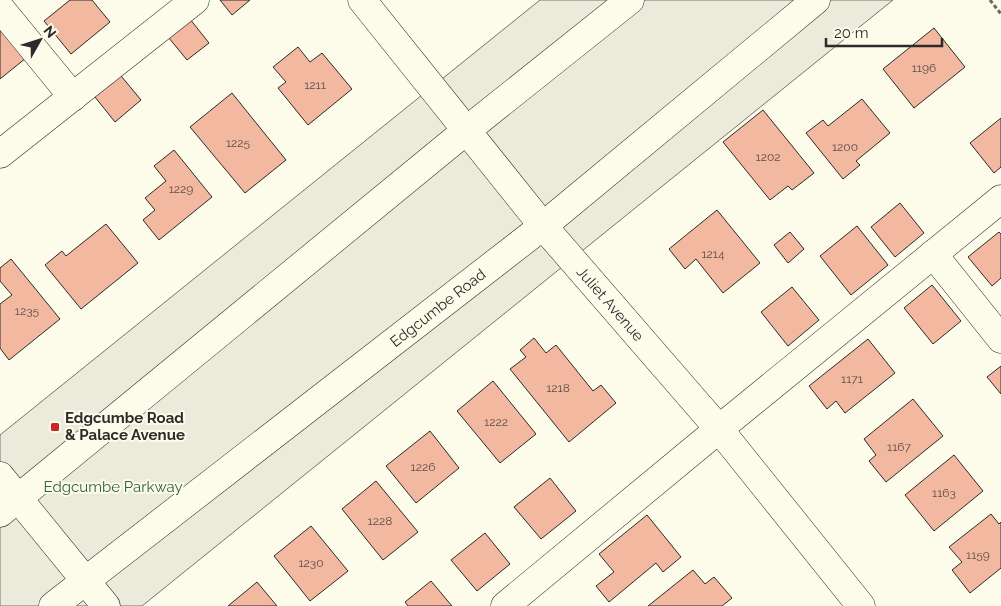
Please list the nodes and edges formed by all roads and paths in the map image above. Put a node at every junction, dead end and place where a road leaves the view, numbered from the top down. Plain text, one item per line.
1 (195, 0) edge
2 (362, 0) edge
3 (630, 0) edge
4 (816, 0) edge
5 (990, 0) edge
6 (0, 8) edge
7 (1001, 14) edge
8 (73, 97) junction
9 (467, 130) junction
10 (0, 154) edge
11 (1001, 199) edge
12 (544, 226) junction
13 (933, 254) junction
14 (1001, 339) edge
15 (719, 428) junction
16 (0, 476) edge
17 (9, 506) edge
18 (85, 580) junction
19 (53, 606) edge
20 (106, 606) edge
21 (504, 606) edge
22 (861, 606) edge

1 - 8 street
2 - 9 street, Juliet Avenue
3 - 9 street
4 - 12 street, Edgcumbe Road
5 - 7 path
6 - 8 street
8 - 10 street
9 - 12 street, Juliet Avenue
9 - 17 street
11 - 13 street
12 - 15 street, Juliet Avenue
12 - 18 street, Edgcumbe Road
13 - 14 street
13 - 15 street
15 - 21 street
15 - 22 street, Juliet Avenue
16 - 17 street
17 - 18 street
18 - 19 street, Edgcumbe Road
18 - 20 street

